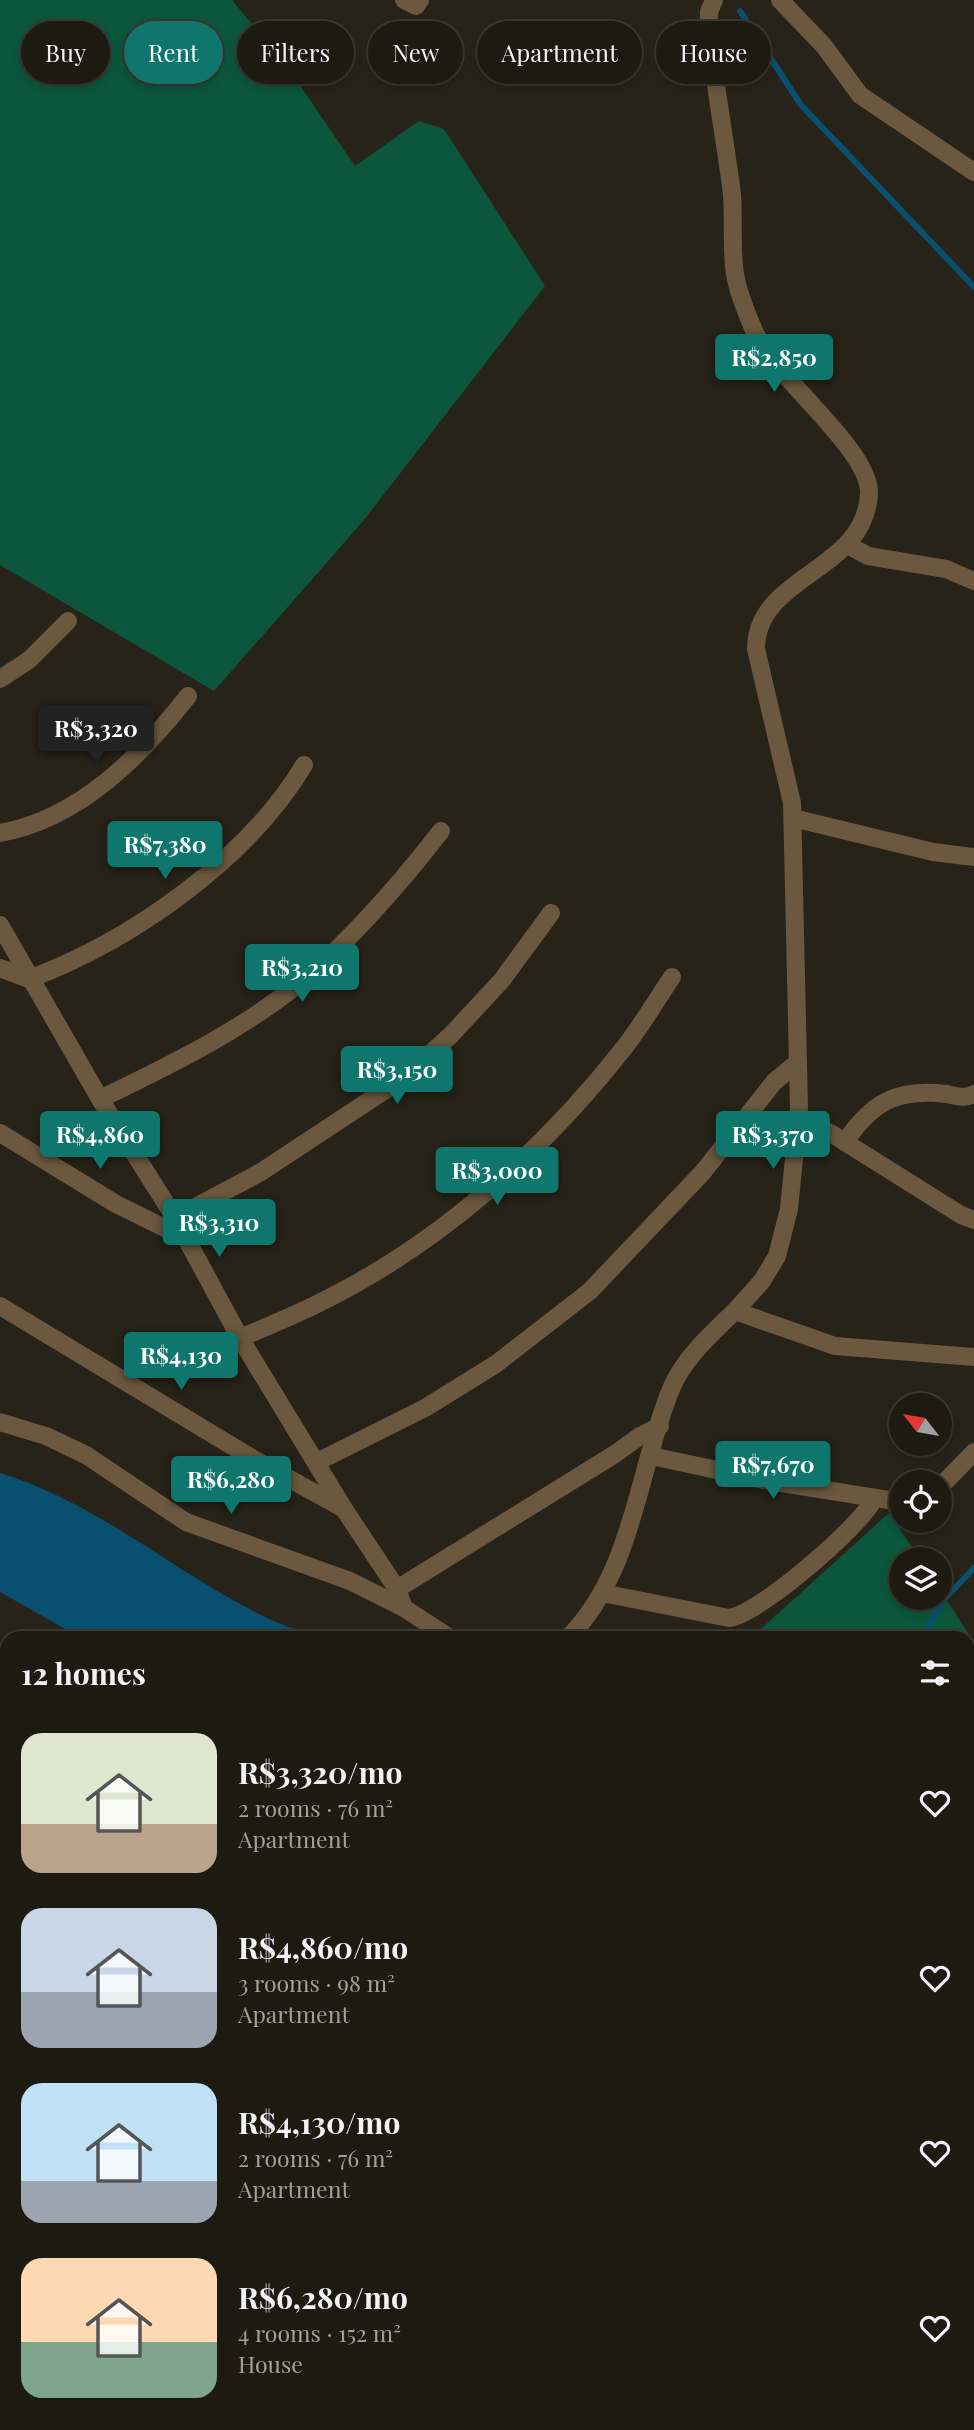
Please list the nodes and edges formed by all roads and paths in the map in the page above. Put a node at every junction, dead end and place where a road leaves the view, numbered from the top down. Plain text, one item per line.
1 (404, 0) edge
2 (420, 0) edge
3 (780, 0) edge
4 (711, 1) edge
5 (974, 172) edge
6 (848, 545) junction
7 (974, 581) edge
8 (68, 621) dead end
9 (0, 679) edge
10 (188, 696) dead end
11 (304, 765) dead end
12 (793, 818) junction
13 (441, 831) dead end
14 (0, 834) edge
15 (974, 857) edge
16 (551, 913) dead end
17 (0, 925) edge
18 (0, 968) edge
19 (672, 977) dead end
20 (29, 979) junction
21 (798, 1062) junction
22 (974, 1094) edge
23 (100, 1099) junction
24 (798, 1118) junction
25 (0, 1133) edge
26 (845, 1142) junction
27 (175, 1218) junction
28 (974, 1220) edge
29 (185, 1238) junction
30 (0, 1306) edge
31 (735, 1311) junction
32 (240, 1338) junction
33 (974, 1357) edge
34 (0, 1422) edge
35 (660, 1426) junction
36 (974, 1452) edge
37 (652, 1456) junction
38 (317, 1462) junction
39 (952, 1475) edge
40 (874, 1499) junction
41 (889, 1501) edge
42 (344, 1509) junction
43 (397, 1589) junction
44 (602, 1593) junction
45 (404, 1608) junction
46 (439, 1631) edge
47 (573, 1631) edge

1 - 2 street
3 - 5 street
4 - 6 street
6 - 7 street
6 - 12 street
8 - 9 street
10 - 14 street
11 - 20 street
12 - 15 street
12 - 21 street
13 - 23 street
16 - 27 street
17 - 20 street
18 - 20 street
19 - 32 street
20 - 23 street
21 - 24 street
21 - 38 street
22 - 26 street
23 - 27 street
24 - 26 street
24 - 31 street
25 - 29 street
26 - 28 street
27 - 29 street
29 - 32 street
30 - 42 street
31 - 33 street
31 - 35 street
32 - 38 street
34 - 45 street
35 - 37 street
35 - 43 street
36 - 39 street
37 - 40 street
37 - 44 street
38 - 42 street
40 - 41 street
40 - 44 street
42 - 43 street
43 - 45 street
44 - 47 street
45 - 46 street

